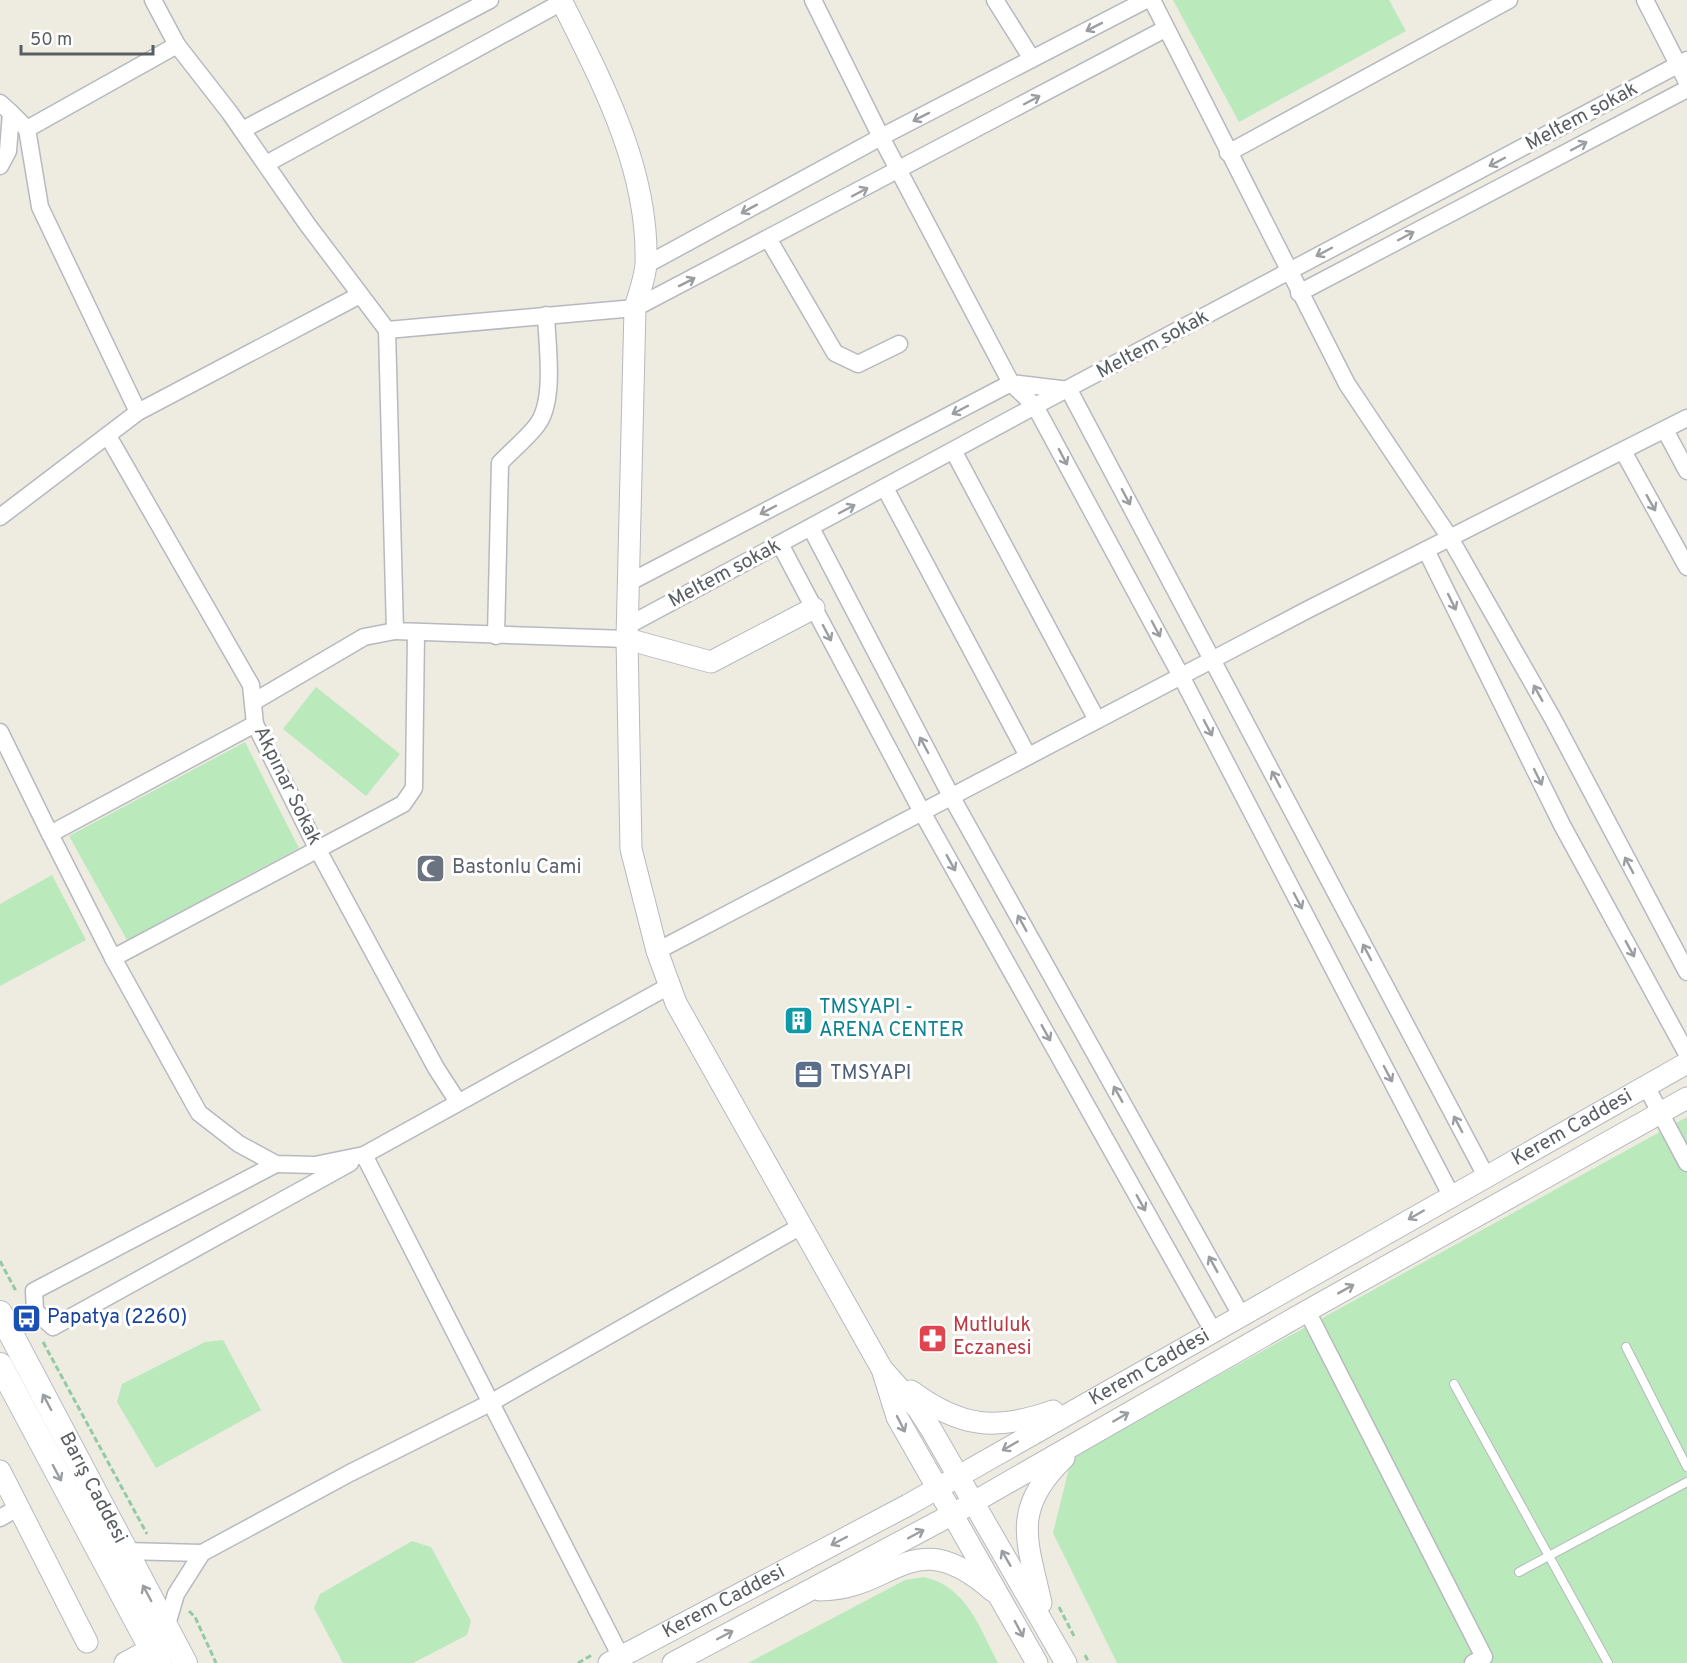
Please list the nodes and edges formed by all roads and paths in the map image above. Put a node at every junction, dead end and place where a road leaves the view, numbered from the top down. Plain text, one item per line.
1 (153, 0) edge
2 (490, 0) edge
3 (813, 0) edge
4 (995, 0) edge
5 (1146, 0) edge
6 (1152, 0) edge
7 (1509, 0) edge
8 (1645, 0) edge
9 (561, 1) edge
10 (1165, 29) junction
11 (177, 45) junction
12 (1032, 59) junction
13 (1683, 63) edge
14 (1687, 82) edge
15 (1687, 89) edge
16 (5, 108) edge
17 (27, 129) junction
18 (242, 130) junction
19 (880, 137) junction
20 (1228, 153) junction
21 (266, 164) junction
22 (0, 166) edge
23 (900, 170) junction
24 (769, 240) junction
25 (646, 265) junction
26 (1288, 272) junction
27 (1299, 293) junction
28 (360, 295) junction
29 (635, 308) junction
30 (546, 315) junction
31 (387, 330) junction
32 (898, 344) dead end
33 (1011, 383) junction
34 (1069, 390) junction
35 (1035, 406) junction
36 (138, 412) junction
37 (1687, 418) edge
38 (1665, 430) junction
39 (108, 436) junction
40 (1623, 451) junction
41 (954, 452) junction
42 (1687, 471) edge
43 (885, 488) junction
44 (0, 517) edge
45 (811, 528) junction
46 (1450, 538) junction
47 (780, 544) junction
48 (1426, 550) junction
49 (1687, 567) edge
50 (630, 582) junction
51 (814, 608) junction
52 (395, 631) junction
53 (416, 632) junction
54 (628, 632) junction
55 (496, 636) junction
56 (1213, 659) junction
57 (1181, 676) junction
58 (255, 701) junction
59 (1097, 720) junction
60 (255, 724) junction
61 (0, 732) edge
62 (1028, 756) junction
63 (951, 796) junction
64 (922, 812) junction
65 (50, 834) junction
66 (318, 850) junction
67 (657, 951) junction
68 (113, 958) junction
69 (1687, 972) edge
70 (669, 986) junction
71 (1687, 1054) edge
72 (1687, 1063) edge
73 (1646, 1086) junction
74 (1687, 1098) edge
75 (458, 1102) junction
76 (1660, 1113) junction
77 (364, 1155) junction
78 (1687, 1163) edge
79 (276, 1164) junction
80 (1486, 1176) junction
81 (1451, 1195) junction
82 (803, 1225) junction
83 (0, 1261) edge
84 (1307, 1311) junction
85 (32, 1313) junction
86 (1241, 1315) junction
87 (5, 1323) edge
88 (1213, 1331) junction
89 (1626, 1347) dead end
90 (0, 1365) edge
91 (882, 1369) junction
92 (1454, 1384) dead end
93 (1093, 1399) junction
94 (492, 1402) junction
95 (1094, 1433) junction
96 (1687, 1467) edge
97 (0, 1471) edge
98 (959, 1476) junction
99 (1687, 1482) edge
100 (938, 1488) junction
101 (974, 1502) junction
102 (20, 1507) junction
103 (953, 1514) junction
104 (0, 1518) edge
105 (125, 1551) junction
106 (156, 1552) junction
107 (202, 1553) junction
108 (1550, 1555) junction
109 (1519, 1572) dead end
110 (810, 1590) junction
111 (178, 1591) junction
112 (1005, 1602) junction
113 (1042, 1621) junction
114 (166, 1628) junction
115 (87, 1642) dead end
116 (155, 1656) edge
117 (615, 1660) edge
118 (124, 1663) edge
119 (185, 1663) edge
120 (216, 1663) edge
121 (673, 1663) edge
122 (1037, 1663) edge
123 (1066, 1663) edge
124 (1473, 1663) edge
125 (1608, 1663) edge

1 - 11 street
2 - 18 street
3 - 19 street
4 - 12 street
5 -> 12 street
6 - 10 street
7 - 20 street
8 - 13 street
9 - 21 street
9 - 25 street
10 - 20 street
23 -> 10 street
11 - 17 street
11 - 18 street
12 -> 19 street
13 - 14 street
13 -> 26 street, Meltem sokak
27 -> 15 street, Meltem sokak
16 - 17 street
16 - 22 street
17 - 36 street
18 - 21 street
19 - 23 street
19 -> 25 street
20 - 26 street
21 - 28 street
24 -> 23 street
23 - 33 street
29 -> 24 street
24 - 32 street
25 - 29 street
26 - 27 street
26 - 34 street, Meltem sokak
27 - 46 street
28 - 31 street
28 - 36 street
29 - 30 street
29 - 50 street
30 - 31 street
30 - 55 street
31 - 52 street
33 - 34 street
33 - 35 street
33 -> 50 street, Meltem sokak
34 - 35 street, Meltem sokak
34 -> 56 street
35 - 41 street, Meltem sokak
35 -> 57 street
36 - 39 street
37 - 38 street
38 - 40 street
38 - 42 street
39 - 44 street
39 - 58 street, Akpınar Sokak
40 - 46 street
40 -> 49 street
41 - 43 street, Meltem sokak
41 - 59 street
45 -> 43 street, Meltem sokak
43 - 62 street
45 - 47 street, Meltem sokak
63 -> 45 street
46 - 48 street
69 -> 46 street
47 - 51 street
47 - 54 street, Meltem sokak
48 - 56 street
48 -> 71 street
50 - 54 street
51 - 54 street
51 -> 64 street
52 - 53 street
52 - 58 street
53 - 55 street
53 - 66 street
54 - 55 street
54 - 67 street
56 - 57 street
80 -> 56 street
57 - 59 street
57 -> 81 street
58 - 60 street, Akpınar Sokak
59 - 62 street
60 - 65 street
60 - 66 street, Akpınar Sokak
61 - 65 street
62 - 63 street
63 - 64 street
86 -> 63 street
64 - 67 street
64 -> 88 street
65 - 68 street
66 - 68 street
66 - 75 street, Akpınar Sokak
67 - 70 street
68 - 79 street
70 - 75 street
70 - 82 street
72 - 73 street, Kerem Caddesi
73 - 76 street
73 - 80 street, Kerem Caddesi
74 - 76 street, Kerem Caddesi
75 - 77 street
76 - 78 street
84 -> 76 street, Kerem Caddesi
77 - 79 street
77 - 85 street
77 - 94 street
79 - 85 street
80 - 81 street, Kerem Caddesi
81 -> 86 street, Kerem Caddesi
82 - 91 street
82 - 94 street
83 - 85 path
95 -> 84 street, Kerem Caddesi
84 - 124 street
85 - 87 street
85 - 106 path
86 - 88 street, Kerem Caddesi
105 -> 87 main road, Barış Caddesi
88 - 93 street, Kerem Caddesi
89 - 96 lane
90 -> 116 main road, Barış Caddesi
91 - 93 street
91 - 98 street
91 -> 100 street
92 - 108 lane
93 -> 98 street, Kerem Caddesi
94 - 107 street
94 - 117 street
95 - 101 street, Kerem Caddesi
95 - 113 street
97 - 102 street
98 - 100 street, Kerem Caddesi
98 - 101 street
99 - 108 lane
100 - 103 street
100 -> 117 street, Kerem Caddesi
101 - 103 street, Kerem Caddesi
113 -> 101 street
102 - 104 street
102 - 115 street
110 -> 103 street, Kerem Caddesi
103 - 112 street
105 - 106 street
114 -> 105 main road, Barış Caddesi
106 - 107 street
107 - 111 street
108 - 109 lane
108 - 125 lane
110 - 112 street
121 -> 110 street, Kerem Caddesi
111 - 114 street
111 - 120 path
112 -> 122 street
113 - 123 street
114 - 119 main road, Barış Caddesi
116 - 118 street

